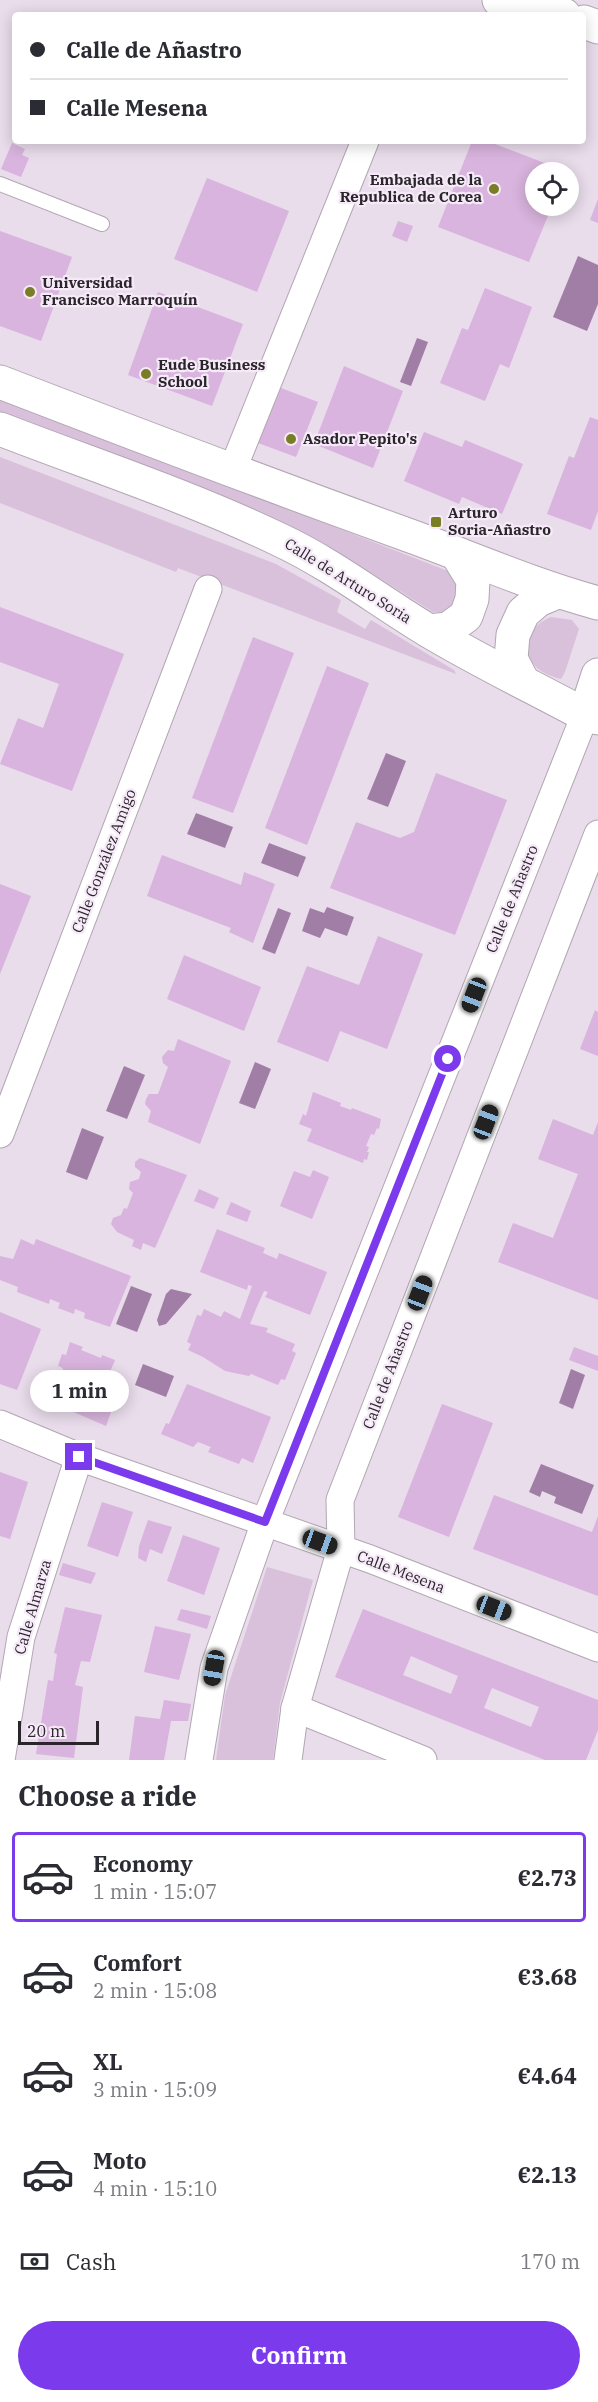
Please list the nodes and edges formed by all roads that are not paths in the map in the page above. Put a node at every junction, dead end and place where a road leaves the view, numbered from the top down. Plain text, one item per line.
1 (499, 0) edge
2 (551, 12) edge
3 (364, 144) edge
4 (0, 184) edge
5 (102, 224) dead end
6 (0, 382) edge
7 (0, 429) edge
8 (232, 471) junction
9 (457, 554) junction
10 (208, 589) dead end
11 (557, 592) junction
12 (598, 603) edge
13 (429, 631) junction
14 (598, 675) edge
15 (522, 680) junction
16 (591, 716) edge
17 (598, 834) edge
18 (0, 1134) edge
19 (0, 1424) edge
20 (79, 1457) junction
21 (265, 1522) junction
22 (340, 1549) junction
23 (11, 1635) edge
24 (598, 1648) edge
25 (295, 1708) junction
26 (1, 1760) edge
27 (199, 1760) edge
28 (288, 1760) edge
29 (423, 1760) edge

1 - 2 main road
3 - 8 street
4 - 5 lane
6 - 8 main road
7 - 13 main road, Calle de Arturo Soria
8 - 9 main road
9 - 11 main road
9 - 13 main road
10 - 18 street, Calle González Amigo
11 - 12 main road
11 - 15 main road
13 - 15 main road, Calle de Arturo Soria
14 - 16 main road
15 - 16 main road, Calle de Arturo Soria
16 - 21 street, Calle de Añastro
17 - 22 street, Calle de Añastro
19 - 20 street, Calle Mesena
20 - 21 street, Calle Mesena
20 - 23 street, Calle Almarza
21 - 22 street, Calle Mesena
21 - 27 street, Calle de Añastro
22 - 24 street, Calle Mesena
22 - 25 street, Calle de Añastro
23 - 26 street, Calle Almarza
25 - 28 street, Calle de Añastro
25 - 29 street

